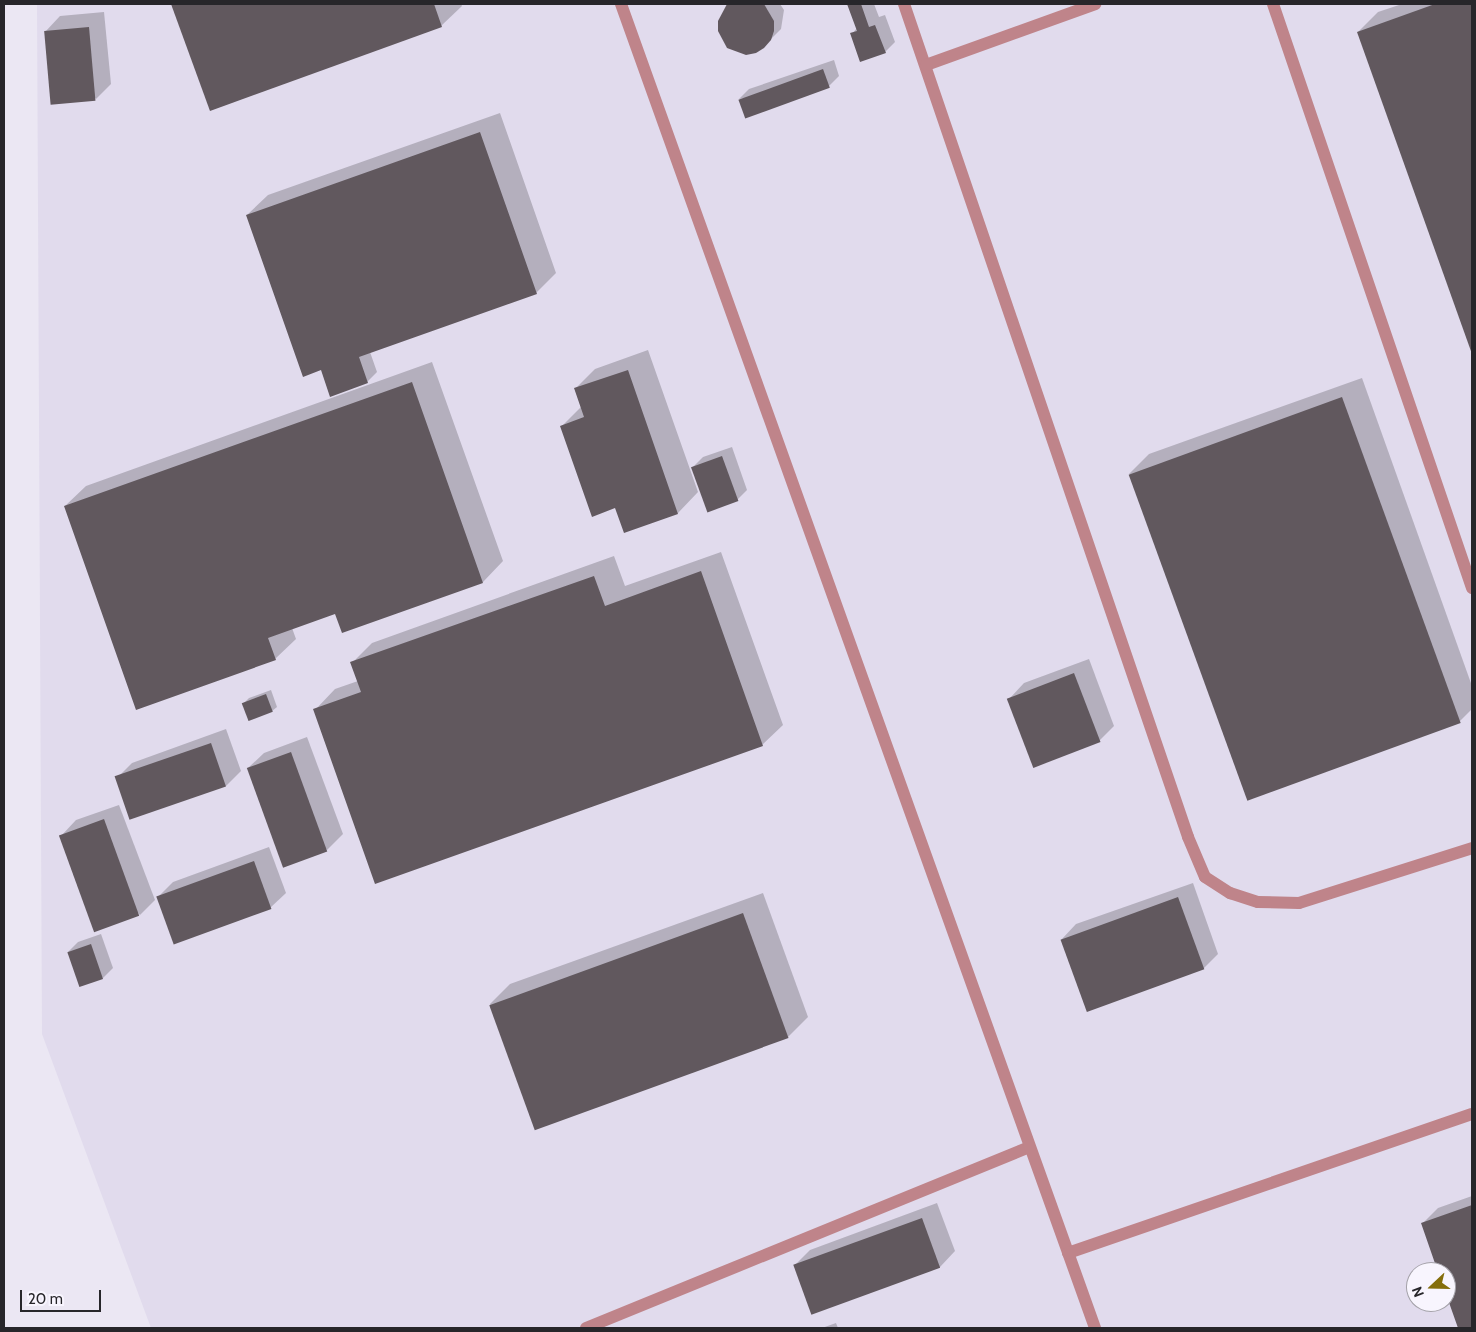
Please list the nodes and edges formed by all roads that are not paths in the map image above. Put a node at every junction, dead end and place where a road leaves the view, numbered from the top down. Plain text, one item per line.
1 (621, 4) edge
2 (904, 4) edge
3 (1095, 4) edge
4 (1273, 4) edge
5 (926, 65) junction
6 (1472, 588) edge
7 (1472, 848) edge
8 (1472, 1114) edge
9 (1030, 1147) junction
10 (1068, 1253) junction
11 (586, 1328) edge
12 (1095, 1328) edge

1 - 9 street
2 - 5 street
3 - 5 street
4 - 6 street
5 - 7 street
8 - 10 street
9 - 10 street
9 - 11 street
10 - 12 street

